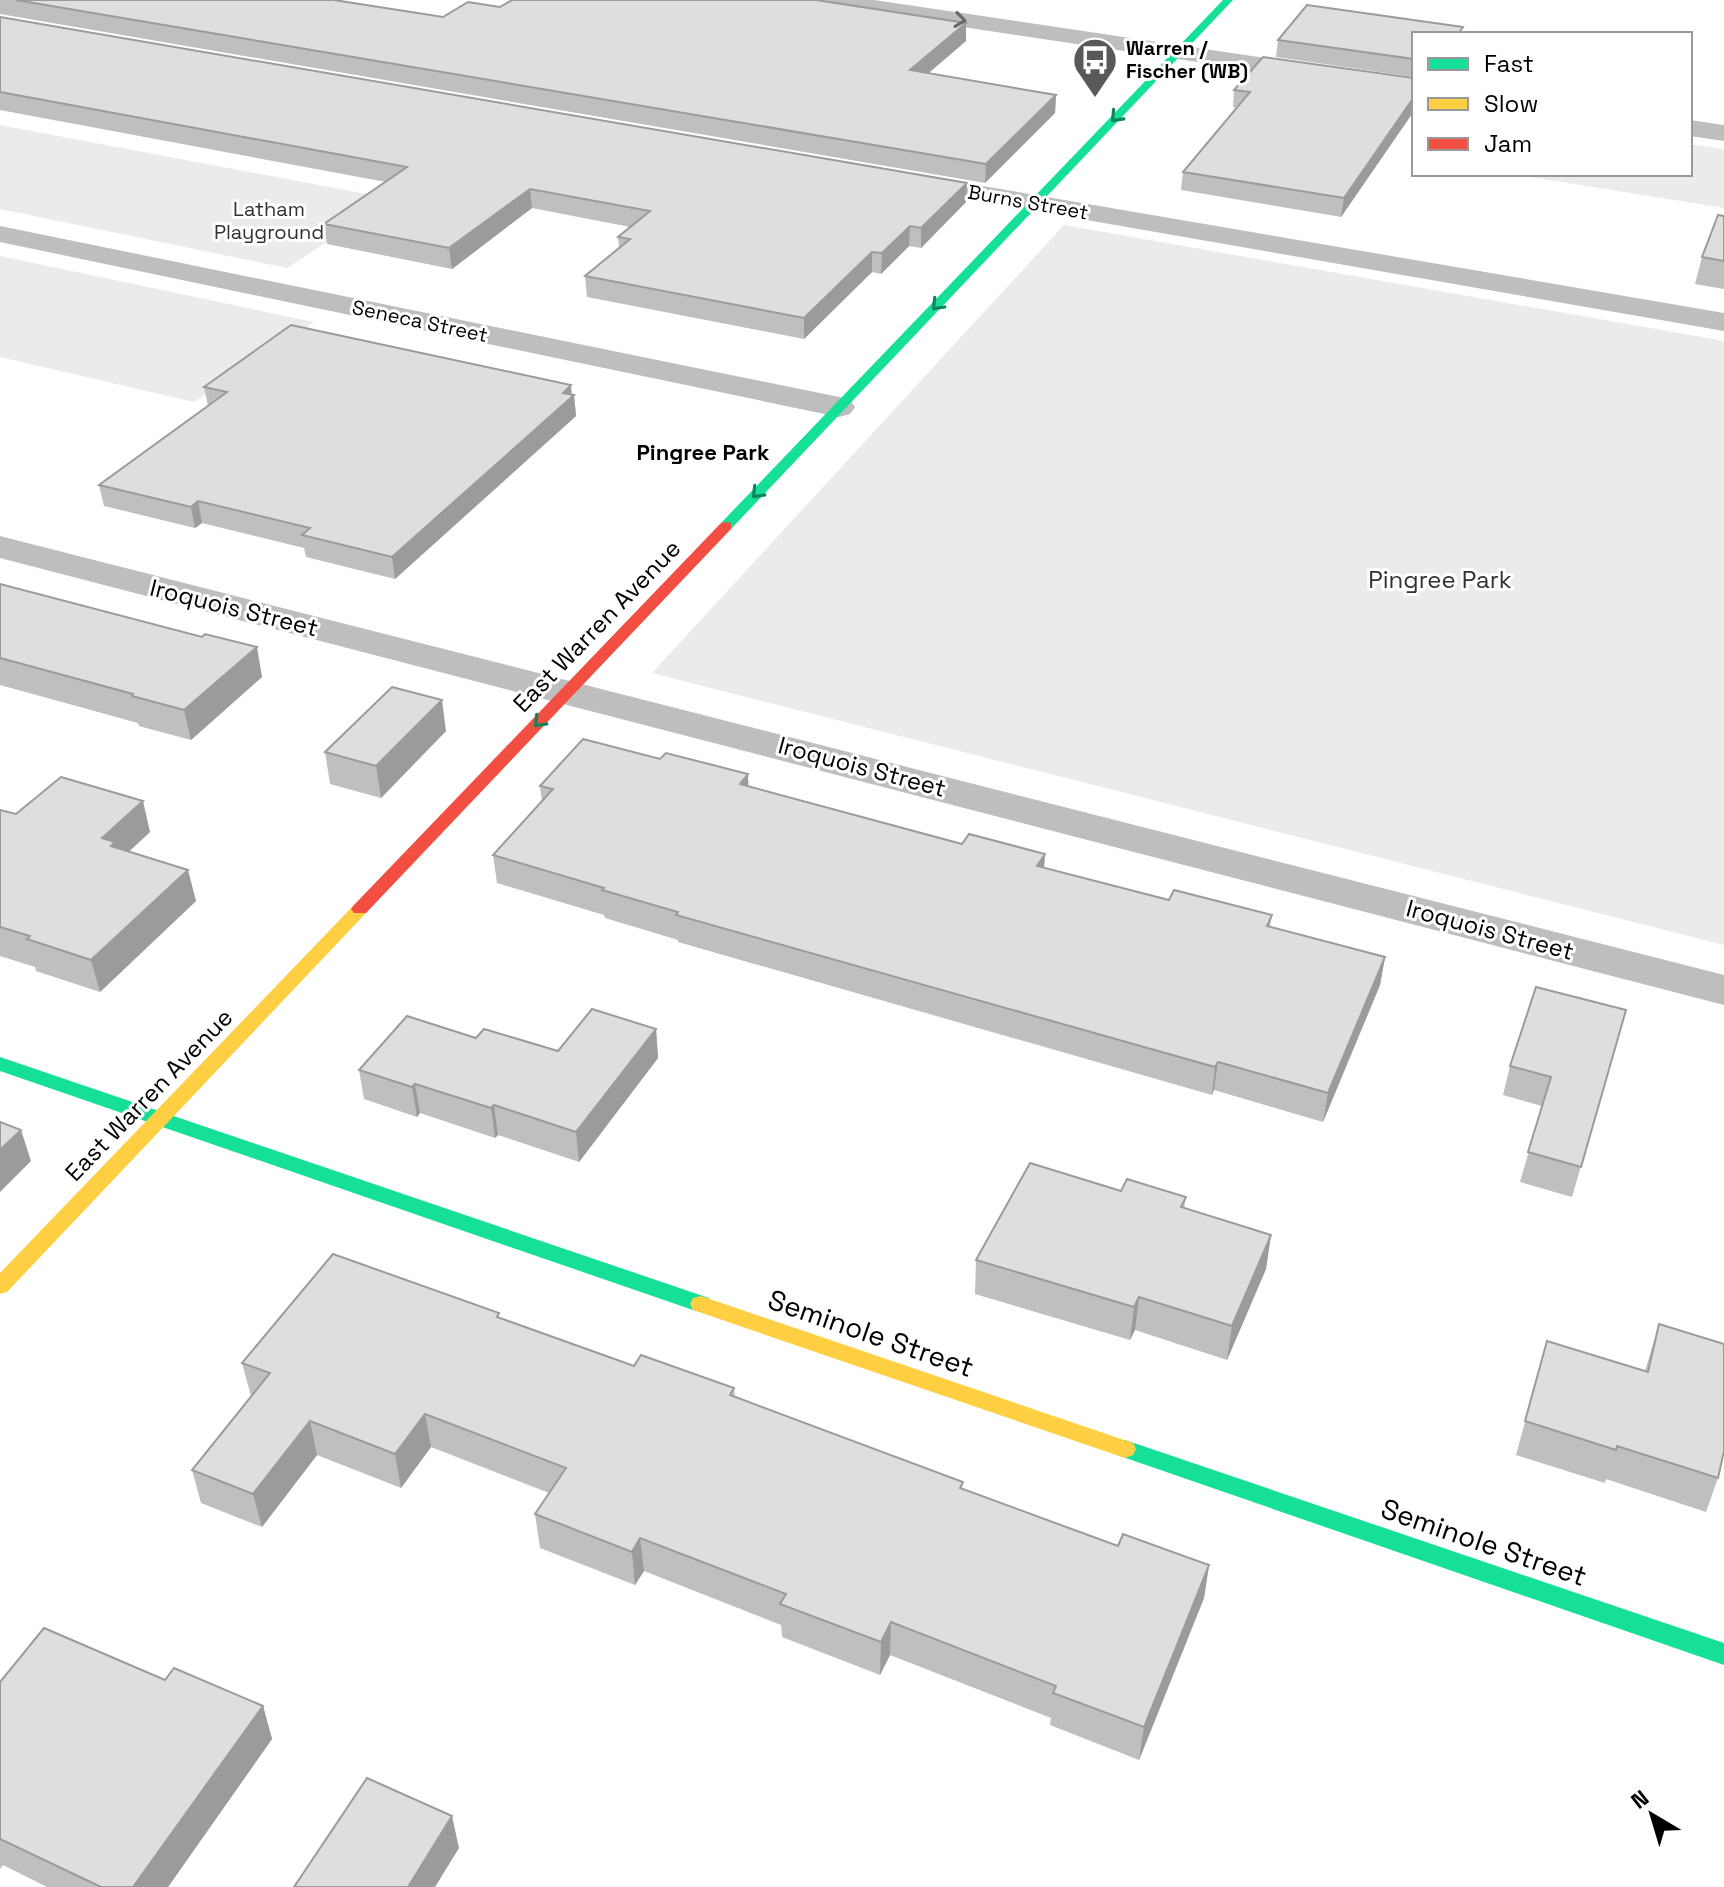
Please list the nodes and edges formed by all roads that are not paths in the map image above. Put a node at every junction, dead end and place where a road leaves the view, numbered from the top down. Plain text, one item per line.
1 (827, 0) edge
2 (1228, 0) edge
3 (1179, 52) junction
4 (1412, 87) edge
5 (1692, 128) edge
6 (1724, 133) edge
7 (877, 176) edge
8 (1034, 203) junction
9 (0, 234) edge
10 (1724, 322) edge
11 (839, 407) junction
12 (0, 547) edge
13 (567, 692) junction
14 (1724, 990) edge
15 (0, 1064) edge
16 (160, 1119) junction
17 (0, 1286) edge
18 (1724, 1654) edge

1 -> 3 street
2 - 3 main road, East Warren Avenue
3 - 4 street
3 -> 8 main road, East Warren Avenue
5 - 6 street
7 - 8 street, Burns Street
8 - 10 street, Burns Street
8 -> 11 main road, East Warren Avenue
9 - 11 street, Seneca Street
11 -> 13 main road, East Warren Avenue
12 - 13 street, Iroquois Street
13 - 14 street, Iroquois Street
13 -> 16 main road, East Warren Avenue
15 - 16 main road, Seminole Street
16 - 17 main road, East Warren Avenue
16 - 18 main road, Seminole Street

